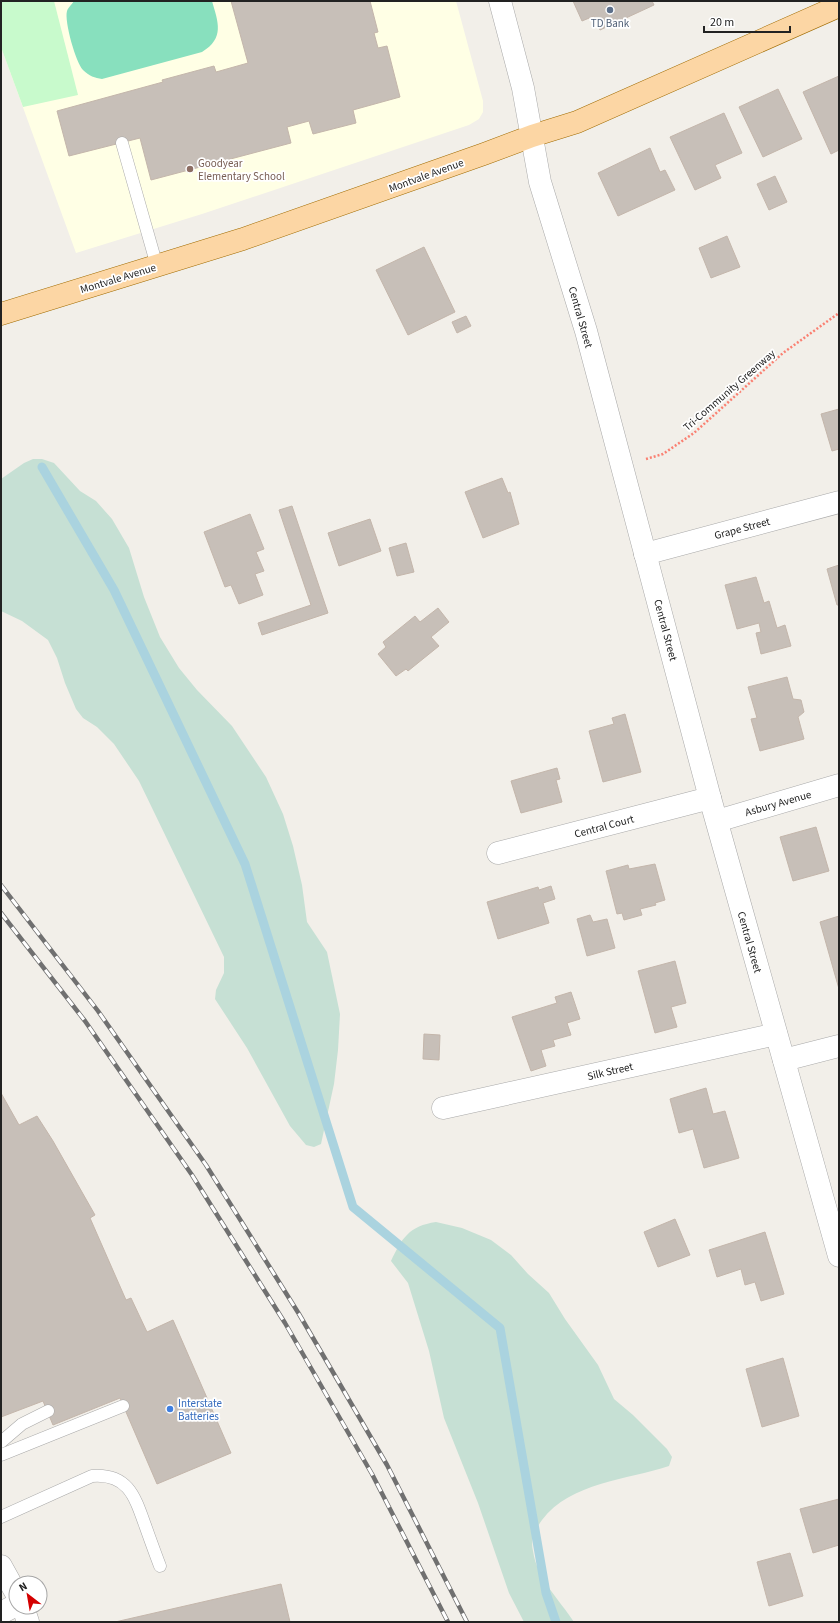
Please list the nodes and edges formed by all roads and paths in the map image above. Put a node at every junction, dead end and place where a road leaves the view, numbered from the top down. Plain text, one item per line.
1 (500, 1) edge
2 (839, 6) edge
3 (532, 136) junction
4 (122, 142) dead end
5 (157, 266) junction
6 (839, 313) edge
7 (1, 314) edge
8 (622, 466) junction
9 (839, 502) edge
10 (646, 554) junction
11 (839, 785) edge
12 (710, 798) junction
13 (717, 821) junction
14 (498, 853) dead end
15 (776, 1034) junction
16 (839, 1046) edge
17 (784, 1060) junction
18 (444, 1108) dead end
19 (839, 1256) edge
20 (123, 1406) dead end
21 (48, 1411) dead end
22 (1, 1442) edge
23 (1, 1455) edge
24 (1, 1517) edge
25 (1, 1566) edge
26 (160, 1566) dead end
27 (8, 1579) edge

1 - 3 street, Central Street
2 - 3 main road, Montvale Avenue
3 - 5 main road, Montvale Avenue
3 - 8 street, Central Street
4 - 5 lane
5 - 7 main road, Montvale Avenue
6 - 8 path, Tri-Community Greenway
8 - 10 street, Central Street
9 - 10 street, Grape Street
10 - 12 street, Central Street
11 - 13 street, Asbury Avenue
12 - 13 street, Central Street
12 - 14 street, Central Court
13 - 15 street, Central Street
15 - 17 street, Central Street
15 - 18 street, Silk Street
16 - 17 street
17 - 19 street, Central Street
20 - 23 lane
21 - 22 lane
24 - 26 lane
25 - 27 street

